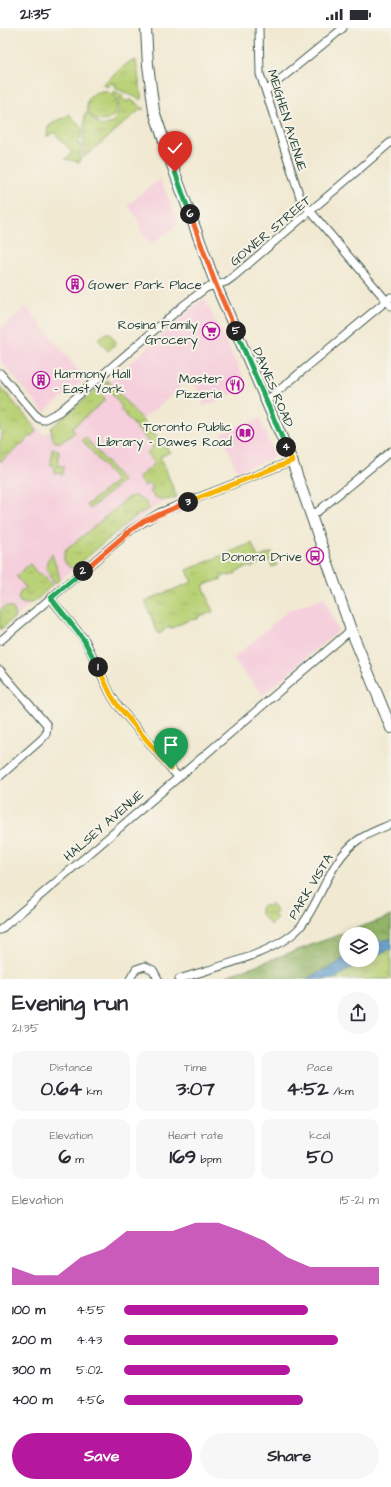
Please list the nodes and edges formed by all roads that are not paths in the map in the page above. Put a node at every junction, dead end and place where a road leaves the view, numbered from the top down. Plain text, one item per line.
1 (146, 28) edge
2 (259, 28) edge
3 (343, 28) edge
4 (266, 91) junction
5 (391, 142) edge
6 (310, 211) junction
7 (216, 285) junction
8 (389, 301) edge
9 (0, 373) edge
10 (266, 401) junction
11 (391, 451) edge
12 (292, 461) junction
13 (311, 517) junction
14 (51, 598) junction
15 (351, 630) junction
16 (0, 642) edge
17 (0, 670) edge
18 (391, 728) edge
19 (0, 776) edge
20 (178, 777) junction
21 (391, 824) edge
22 (0, 930) edge
23 (130, 979) edge
24 (158, 979) edge
25 (178, 979) edge

1 - 7 street, DAWES ROAD
2 - 4 street, MEIGHEN AVENUE
3 - 4 street
4 - 6 street, MEIGHEN AVENUE
5 - 6 street, GOWER STREET
6 - 7 street, GOWER STREET
6 - 8 street, MEIGHEN AVENUE
7 - 9 street, GOWER STREET
7 - 10 street, DAWES ROAD
8 - 10 street
10 - 12 street, DAWES ROAD
11 - 13 street
12 - 13 street, DAWES ROAD
12 - 14 street
13 - 15 street, DAWES ROAD
14 - 16 street
14 - 20 street
15 - 18 street, DAWES ROAD
15 - 20 street, HALSEY AVENUE
17 - 19 street
20 - 22 street, HALSEY AVENUE
21 - 25 street, PARK VISTA
23 - 24 street

